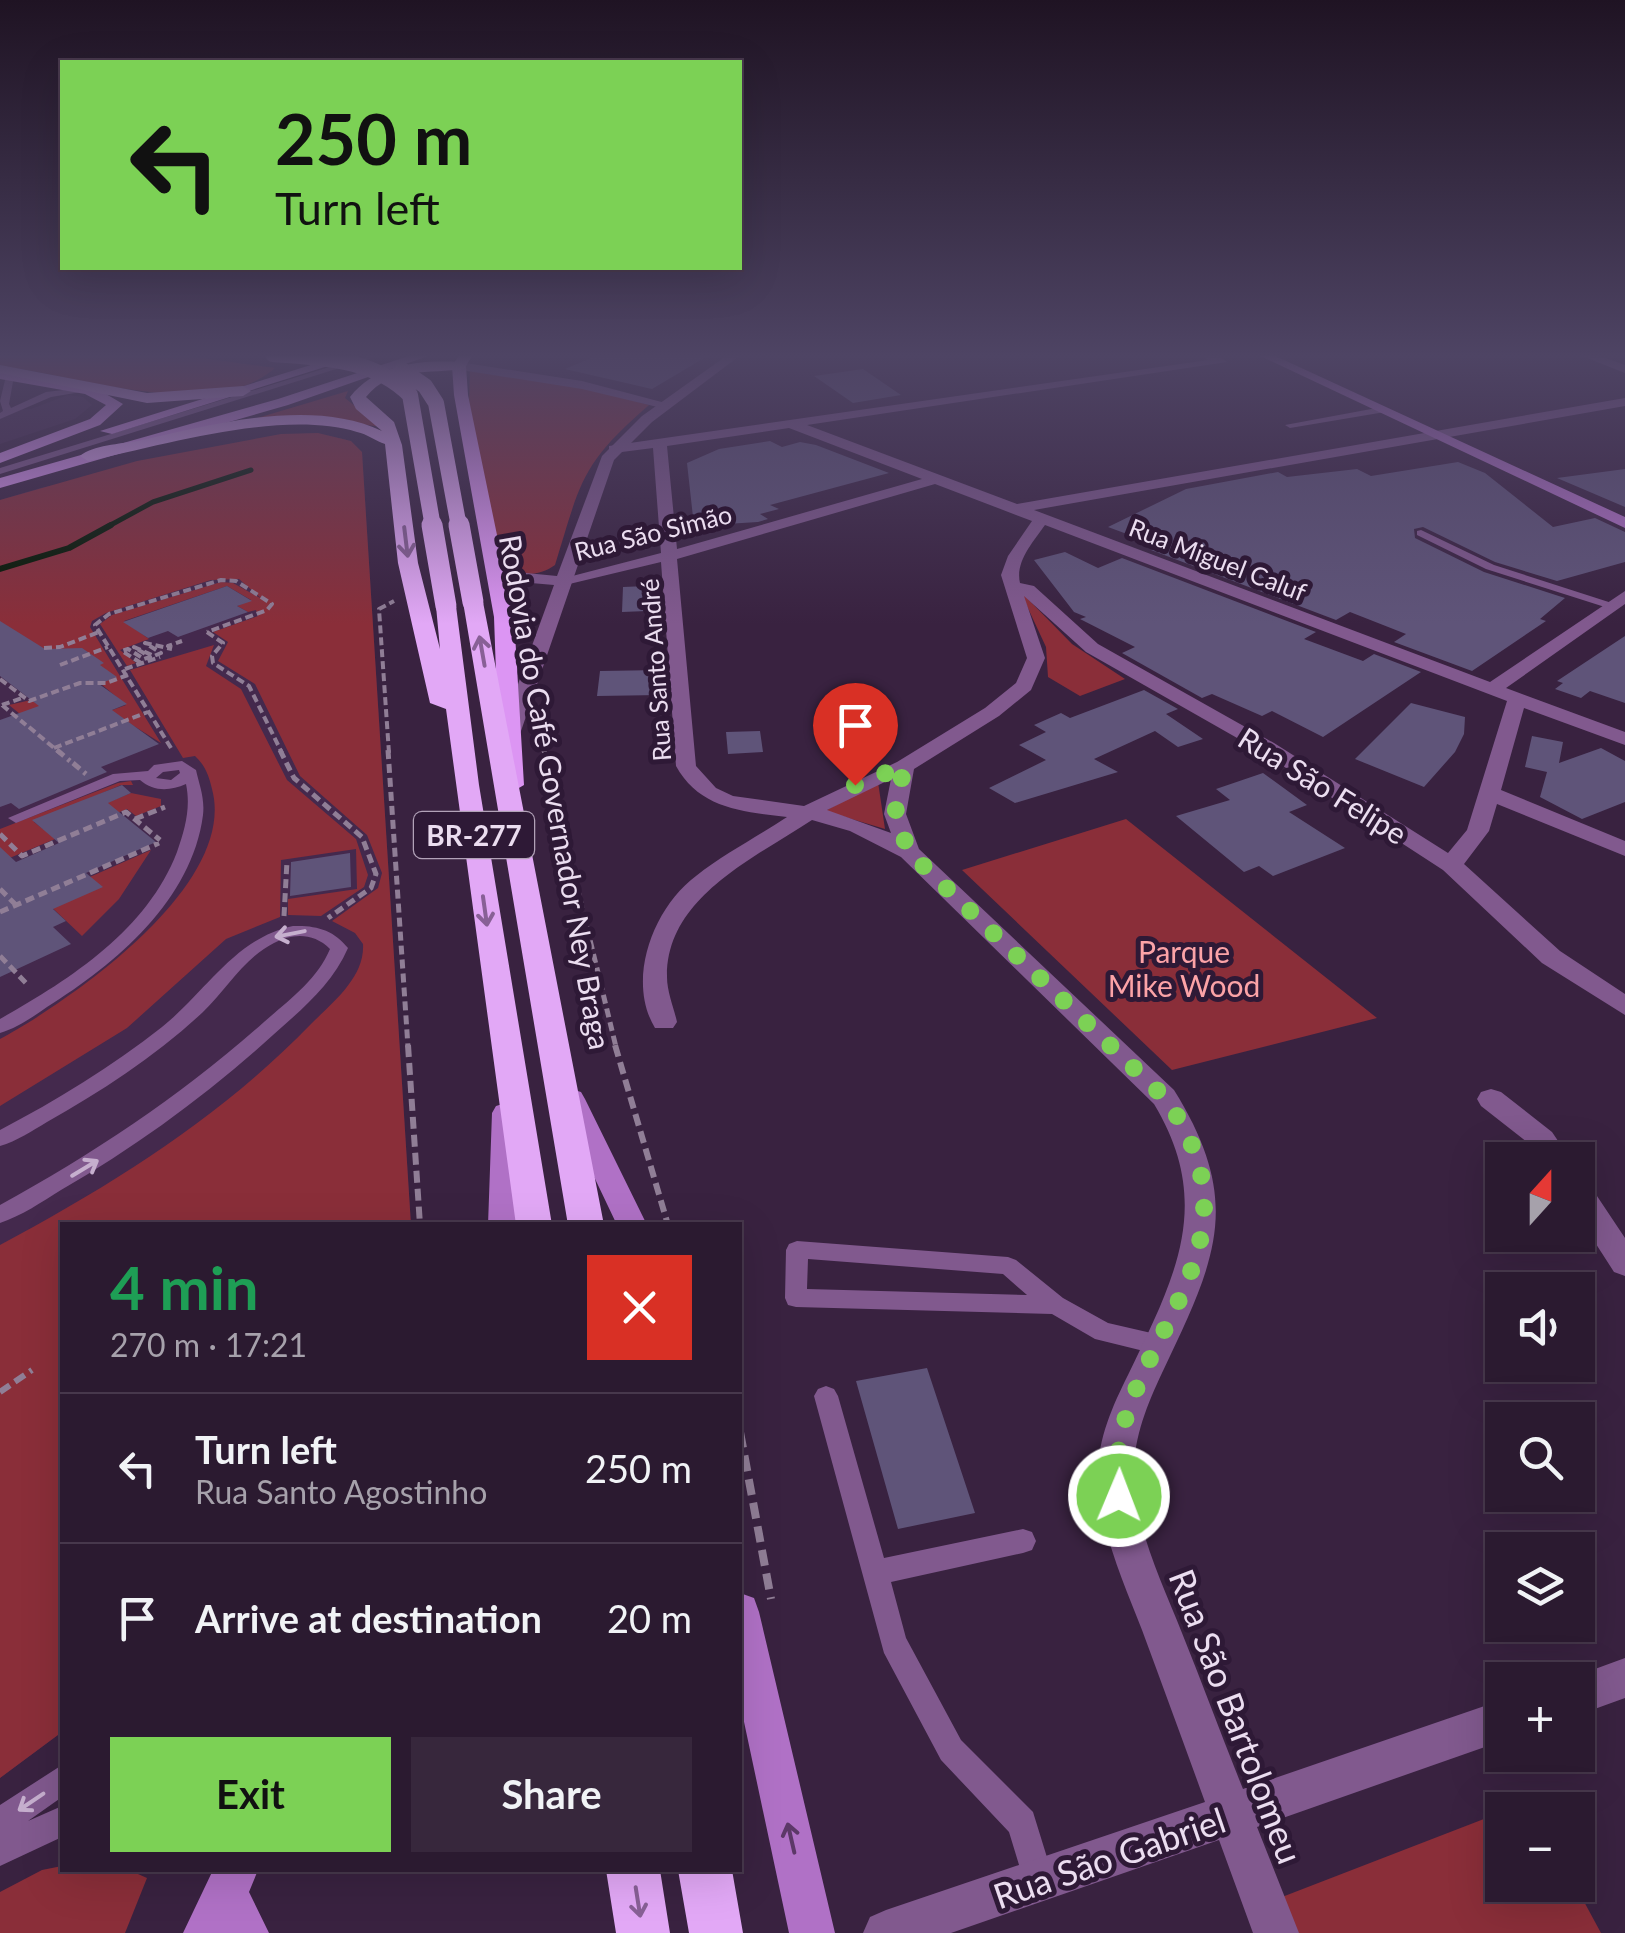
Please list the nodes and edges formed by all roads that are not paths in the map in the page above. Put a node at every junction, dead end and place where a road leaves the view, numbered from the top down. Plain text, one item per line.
1 (39, 444) edge
2 (56, 444) edge
3 (87, 444) edge
4 (131, 444) edge
5 (159, 444) edge
6 (423, 444) edge
7 (440, 444) edge
8 (475, 444) edge
9 (621, 444) edge
10 (652, 444) edge
11 (660, 444) edge
12 (847, 444) edge
13 (1383, 444) edge
14 (1456, 444) edge
15 (394, 445) edge
16 (614, 450) junction
17 (88, 456) junction
18 (0, 460) edge
19 (0, 472) edge
20 (936, 478) junction
21 (0, 483) edge
22 (1016, 508) junction
23 (1041, 519) junction
24 (1625, 523) edge
25 (1421, 532) dead end
26 (672, 556) junction
27 (496, 575) junction
28 (561, 581) junction
29 (1010, 585) junction
30 (1619, 601) edge
31 (460, 604) junction
32 (1492, 689) junction
33 (1518, 698) junction
34 (512, 731) junction
35 (1625, 739) edge
36 (904, 766) junction
37 (466, 785) junction
38 (1490, 792) junction
39 (808, 812) junction
40 (512, 816) junction
41 (16, 818) dead end
42 (1625, 849) edge
43 (909, 852) junction
44 (1451, 865) junction
45 (1625, 1006) edge
46 (664, 1022) dead end
47 (0, 1027) edge
48 (507, 1063) junction
49 (559, 1076) junction
50 (1490, 1100) dead end
51 (0, 1139) edge
52 (1544, 1142) edge
53 (0, 1216) edge
54 (1595, 1218) edge
55 (503, 1222) edge
56 (534, 1222) edge
57 (585, 1222) edge
58 (631, 1222) edge
59 (1625, 1263) edge
60 (1055, 1305) junction
61 (1160, 1345) junction
62 (826, 1396) dead end
63 (1023, 1541) dead end
64 (875, 1573) junction
65 (742, 1621) edge
66 (1625, 1678) edge
67 (1595, 1689) edge
68 (1485, 1727) edge
69 (60, 1781) edge
70 (1232, 1816) junction
71 (60, 1822) edge
72 (0, 1823) edge
73 (0, 1851) edge
74 (634, 1872) edge
75 (704, 1872) edge
76 (225, 1877) edge
77 (1038, 1880) junction
78 (206, 1933) edge
79 (246, 1933) edge
80 (643, 1933) edge
81 (716, 1933) edge
82 (812, 1933) edge
83 (886, 1933) edge
84 (1276, 1933) edge

1 - 18 highway
2 - 18 highway
3 - 19 lane
4 - 17 highway
5 - 17 highway
6 - 31 highway, Rodovia do Café Governador Ney Braga, bridge
7 - 31 highway, Rodovia do Café Governador Ney Braga, bridge
8 - 27 highway
9 - 16 street
10 - 16 street
11 - 26 street, Rua Santo André
12 - 20 street, Rua Miguel Caluf
13 - 22 street
14 - 24 main road
15 -> 37 highway
16 - 28 street
17 - 21 highway
20 - 22 street, Rua Miguel Caluf
20 - 26 street, Rua São Simão
22 - 23 street, Rua Miguel Caluf
23 - 29 street
23 - 32 street, Rua Miguel Caluf
25 - 30 lane
26 - 28 street, Rua São Simão
26 - 39 street, Rua Santo André
27 - 28 street, Rua São Simão
27 - 34 highway
28 - 34 street
29 - 36 street
29 - 44 street, Rua São Felipe
30 - 32 street
31 - 37 highway, Rodovia do Café Governador Ney Braga / BR-277
40 -> 31 highway, Rodovia do Café Governador Ney Braga / BR-277
32 - 33 street, Rua Miguel Caluf
33 - 35 street, Rua Miguel Caluf
33 - 38 street
34 - 40 highway
36 - 39 street
36 - 43 street
37 -> 48 highway, Rodovia do Café Governador Ney Braga / BR-277
38 - 42 street
38 - 44 street
39 - 43 street, Rua Santo André
39 - 46 street
40 - 49 highway, Rodovia do Café Governador Ney Braga / BR-277
41 - 47 lane
43 - 61 street, Rua São Bartolomeu
44 - 45 street, Rua São Felipe
48 - 55 main road
48 - 56 highway, Rodovia do Café Governador Ney Braga / BR-277
49 - 57 highway, Rodovia do Café Governador Ney Braga / BR-277
49 - 58 main road
50 - 52 street
53 -> 51 lane
54 - 59 street
60 - 60 lane
60 - 61 lane
61 - 70 street, Rua São Bartolomeu
62 - 64 lane
63 - 64 lane
64 - 77 lane
82 -> 65 main road
66 - 67 street
68 - 70 street, Rua São Gabriel
69 -> 72 lane
70 - 77 street, Rua São Gabriel
70 - 84 street, Rua São Bartolomeu
71 - 73 lane
74 -> 80 highway
75 - 81 highway
76 - 78 main road
76 - 79 main road
77 - 83 street, Rua São Gabriel

